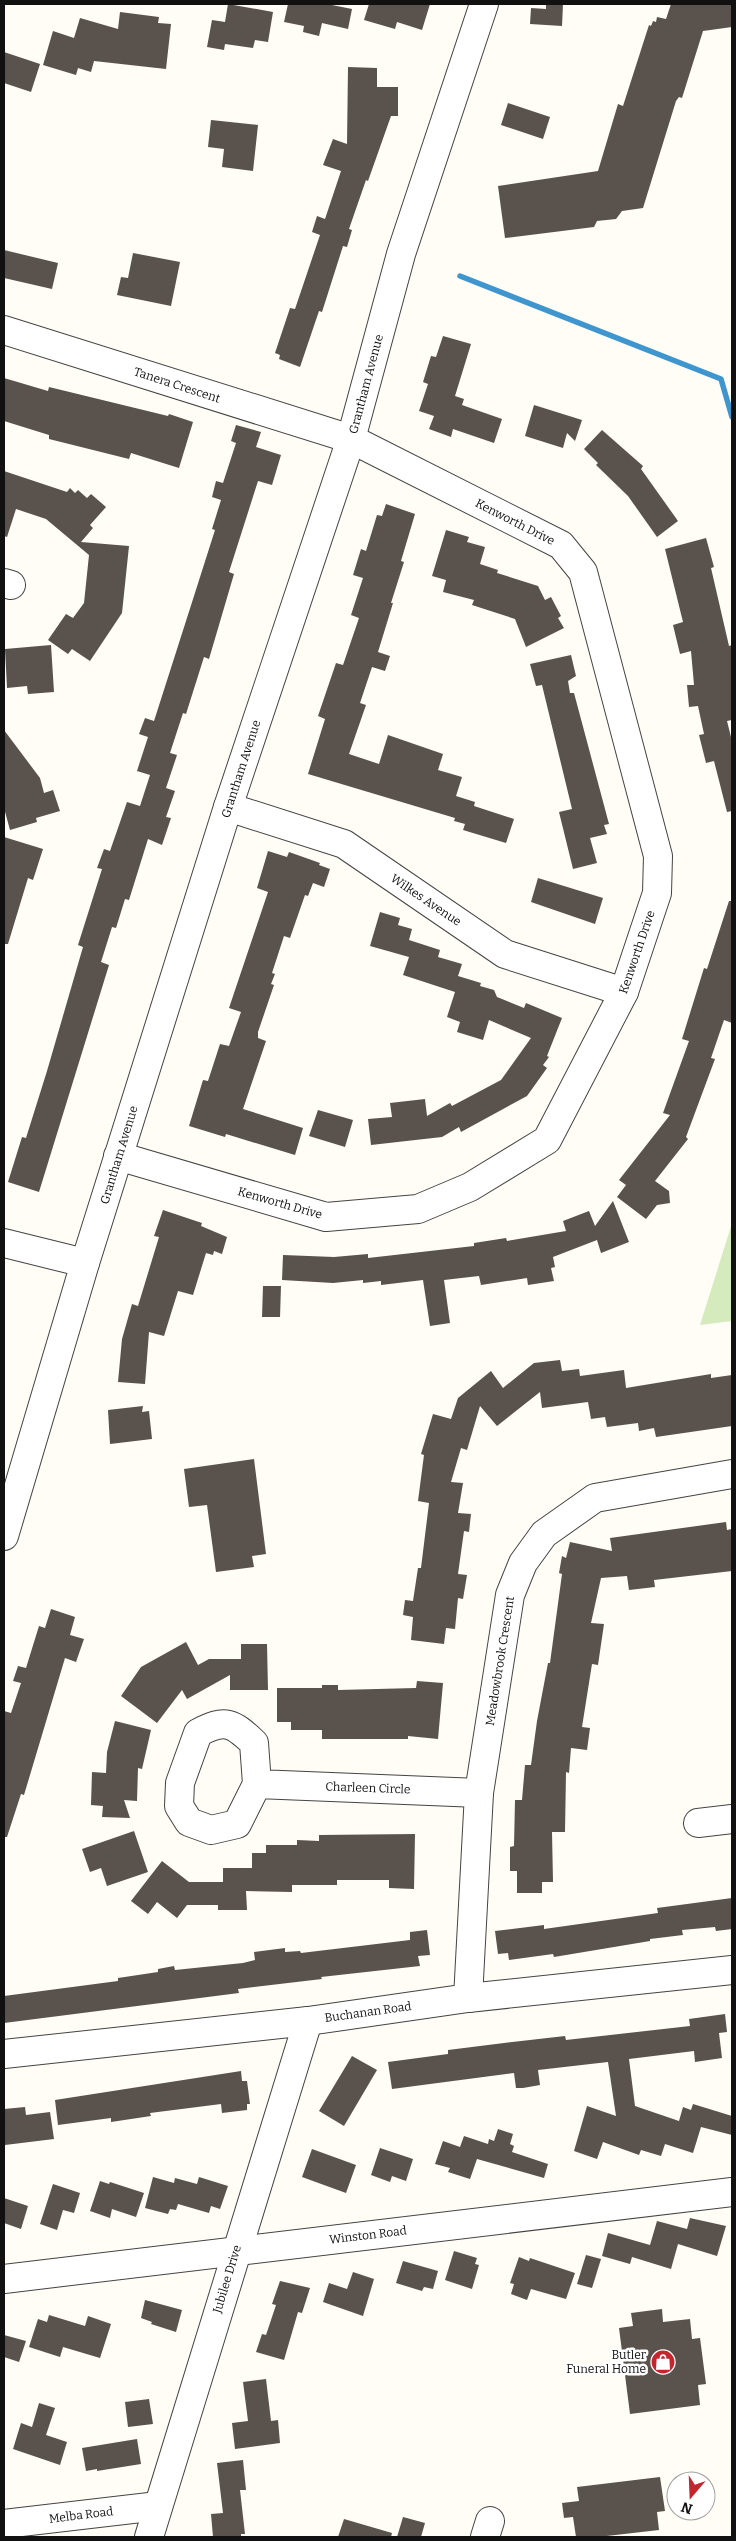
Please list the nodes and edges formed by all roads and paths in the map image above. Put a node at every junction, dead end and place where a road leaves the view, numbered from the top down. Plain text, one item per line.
1 (484, 4) edge
2 (4, 330) edge
3 (351, 440) junction
4 (228, 808) junction
5 (624, 992) junction
6 (118, 1156) junction
7 (4, 1243) edge
8 (85, 1263) junction
9 (732, 1474) edge
10 (4, 1536) edge
11 (257, 1784) dead end
12 (479, 1793) junction
13 (732, 1819) edge
14 (698, 1823) dead end
15 (732, 1970) edge
16 (468, 1998) junction
17 (308, 2021) junction
18 (4, 2054) edge
19 (732, 2192) edge
20 (236, 2250) junction
21 (4, 2279) edge
22 (158, 2506) junction
23 (4, 2524) edge
24 (149, 2537) edge

1 - 3 street, Grantham Avenue
2 - 3 street, Tanera Crescent
3 - 4 street, Grantham Avenue
3 - 5 street, Kenworth Drive
4 - 5 street, Wilkes Avenue
4 - 6 street, Grantham Avenue
5 - 6 street, Kenworth Drive
6 - 8 street, Grantham Avenue
7 - 8 street
8 - 10 street, Grantham Avenue
9 - 12 street, Meadowbrook Crescent
11 - 12 street, Charleen Circle
12 - 16 street, Meadowbrook Crescent
13 - 14 street
15 - 16 street, Buchanan Road
16 - 17 street, Buchanan Road
17 - 18 street, Buchanan Road
17 - 20 street, Jubilee Drive
19 - 20 street, Winston Road
20 - 21 street, Winston Road
20 - 22 street, Jubilee Drive
22 - 23 street, Melba Road
22 - 24 street, Jubilee Drive

